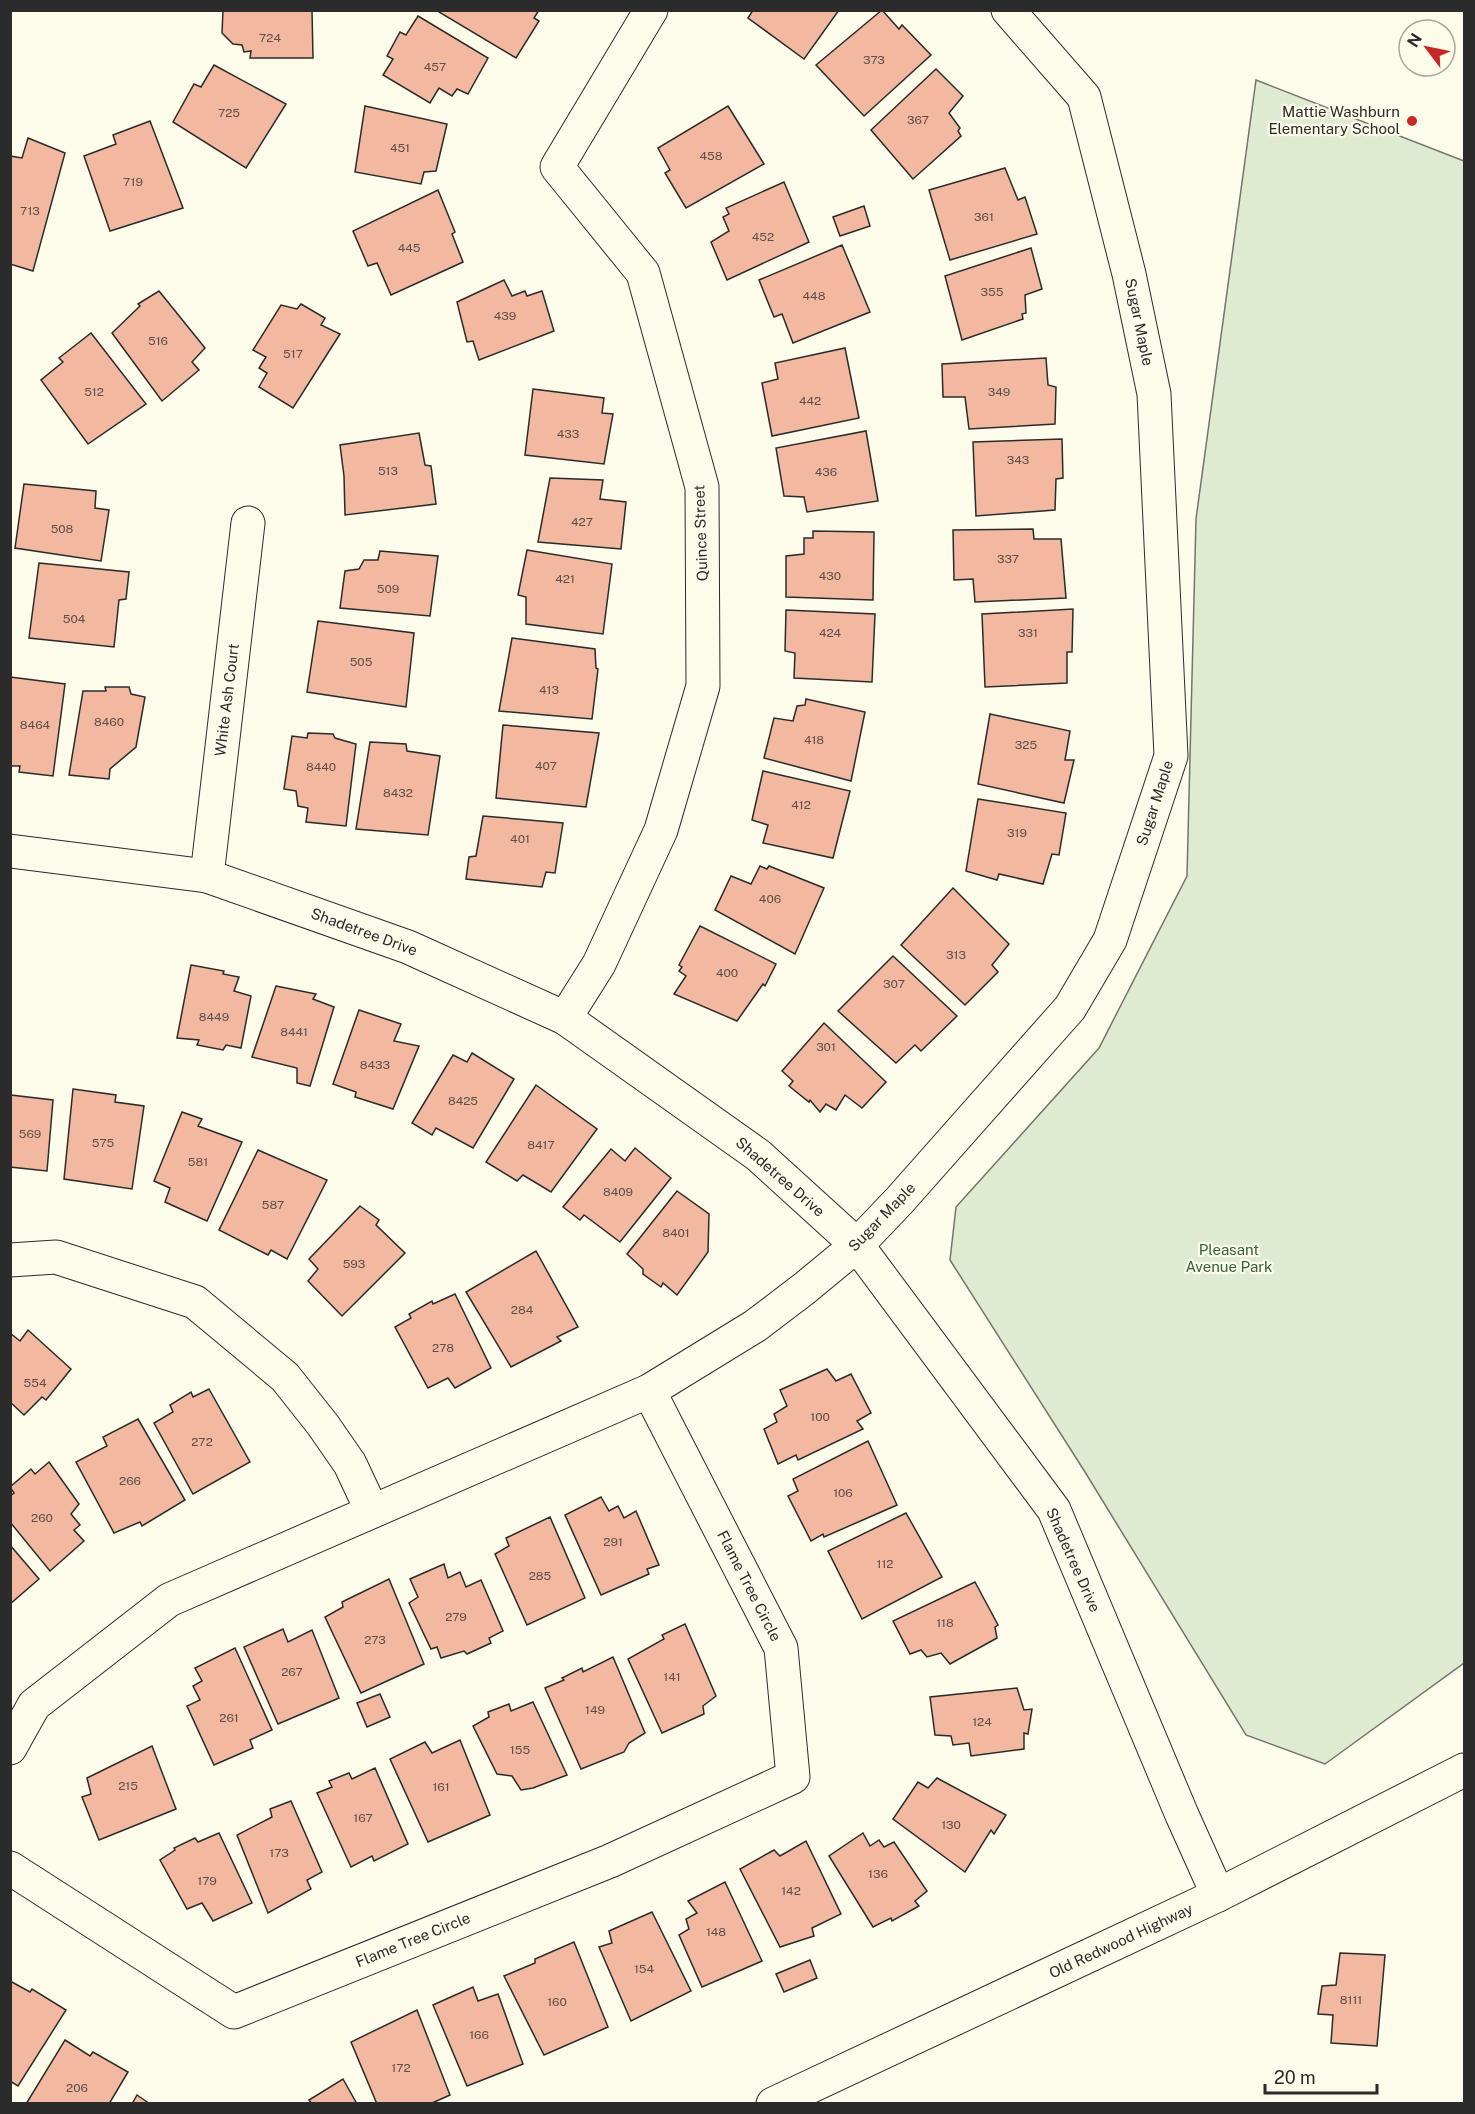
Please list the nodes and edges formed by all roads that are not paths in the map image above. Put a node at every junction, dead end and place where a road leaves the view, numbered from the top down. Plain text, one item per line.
1 (651, 10) edge
2 (1008, 10) edge
3 (248, 523) dead end
4 (10, 851) edge
5 (207, 876) junction
6 (565, 1018) junction
7 (858, 1245) junction
8 (10, 1260) edge
9 (649, 1391) junction
10 (372, 1511) junction
11 (10, 1748) edge
12 (1464, 1770) edge
13 (10, 1868) edge
14 (1218, 1895) junction
15 (773, 2103) edge

1 - 6 street, Quince Street
2 - 7 street, Sugar Maple
3 - 5 street, White Ash Court
4 - 5 street, Shadetree Drive
5 - 6 street, Shadetree Drive
6 - 7 street, Shadetree Drive
7 - 9 street, Sugar Maple
7 - 14 street, Shadetree Drive
8 - 10 street
9 - 10 street
9 - 13 street, Flame Tree Circle
10 - 11 street
12 - 14 street, Old Redwood Highway
14 - 15 street, Old Redwood Highway

